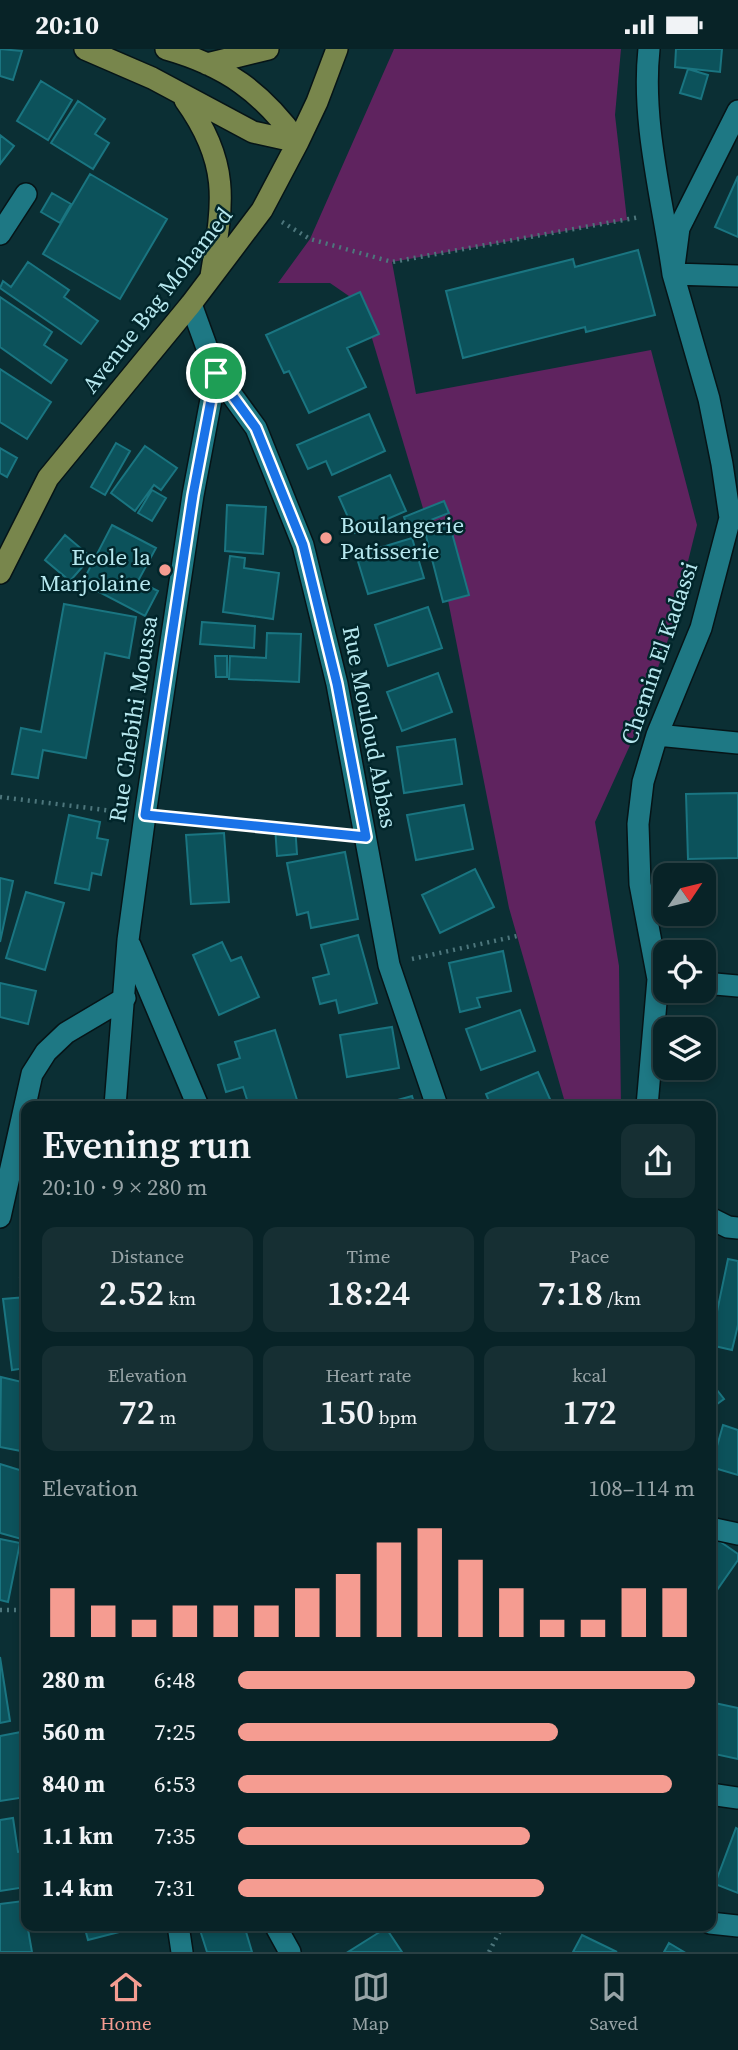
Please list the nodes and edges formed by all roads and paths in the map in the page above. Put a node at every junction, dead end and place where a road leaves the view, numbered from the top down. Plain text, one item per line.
1 (85, 49) edge
2 (166, 49) edge
3 (268, 49) edge
4 (337, 49) edge
5 (649, 49) edge
6 (206, 64) junction
7 (182, 96) junction
8 (738, 111) edge
9 (298, 142) junction
10 (26, 194) dead end
11 (262, 209) junction
12 (664, 211) junction
13 (0, 234) edge
14 (673, 274) junction
15 (738, 276) edge
16 (211, 278) junction
17 (191, 304) junction
18 (216, 373) junction
19 (734, 518) edge
20 (0, 573) edge
21 (657, 735) junction
22 (738, 743) edge
23 (0, 797) edge
24 (145, 815) junction
25 (366, 837) junction
26 (517, 936) dead end
27 (128, 940) junction
28 (653, 941) edge
29 (389, 965) junction
30 (716, 984) edge
31 (738, 986) edge
32 (125, 998) junction
33 (659, 1003) edge
34 (26, 1101) edge
35 (115, 1101) edge
36 (196, 1101) edge
37 (435, 1101) edge
38 (648, 1101) edge
39 (21, 1123) edge
40 (0, 1217) edge
41 (716, 1221) edge
42 (738, 1227) edge
43 (716, 1529) edge
44 (738, 1534) edge
45 (0, 1610) edge
46 (21, 1610) edge
47 (716, 1795) edge
48 (738, 1798) edge
49 (716, 1924) edge
50 (738, 1926) edge
51 (179, 1931) edge
52 (278, 1931) edge
53 (500, 1931) edge
54 (182, 1952) edge
55 (290, 1952) edge
56 (489, 1952) edge

1 - 7 main road
2 - 6 main road
3 - 6 main road
4 - 9 main road, Avenue Bag Mohamed
5 - 12 street
6 - 9 main road
7 - 9 main road
7 - 16 main road
8 - 14 street, Chemin El Kadassi
9 - 11 main road, Avenue Bag Mohamed
10 - 13 street
11 - 12 path
11 - 16 main road, Avenue Bag Mohamed
12 - 14 street
14 - 15 street
14 - 19 street, Chemin El Kadassi
16 - 17 main road, Avenue Bag Mohamed
17 - 18 street
17 - 20 main road, Avenue Bag Mohamed
18 - 24 street, Rue Chebihi Moussa
18 - 25 street, Rue Mouloud Abbas
19 - 21 street, Chemin El Kadassi
21 - 22 street
21 - 28 street, Chemin El Kadassi
23 - 24 path
24 - 25 path
24 - 27 street, Rue Chebihi Moussa
25 - 29 street, Rue Mouloud Abbas
26 - 29 path
27 - 32 street, Rue Chebihi Moussa
27 - 36 street
29 - 37 street, Rue Mouloud Abbas
30 - 31 street
32 - 34 street
32 - 35 street, Rue Chebihi Moussa
33 - 38 street, Chemin El Kadassi
39 - 40 street
41 - 42 street
43 - 44 street
45 - 46 path
47 - 48 street
49 - 50 street
51 - 54 street
52 - 55 street
53 - 56 path

